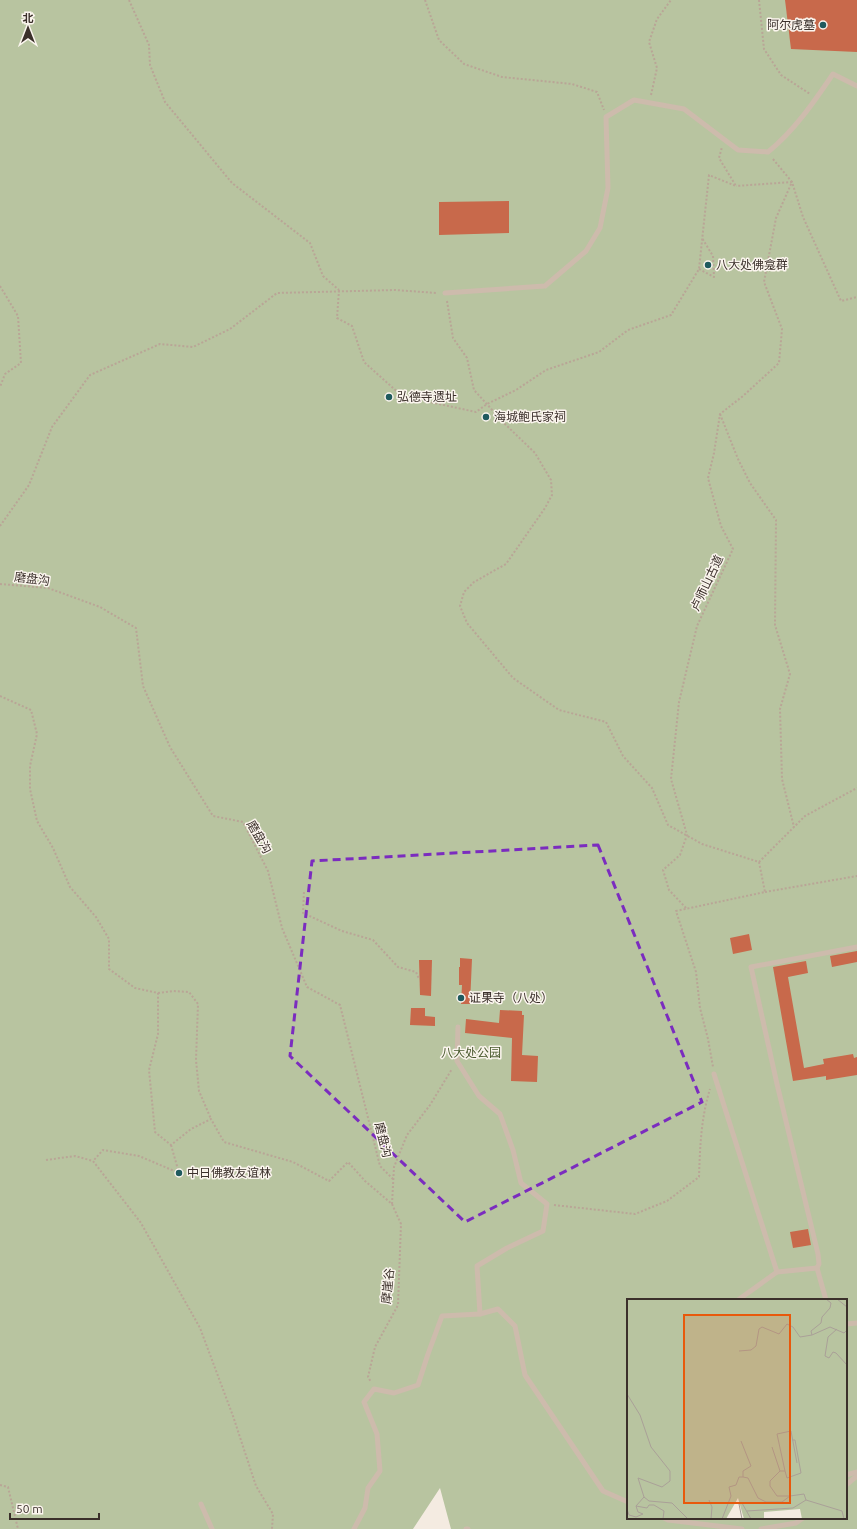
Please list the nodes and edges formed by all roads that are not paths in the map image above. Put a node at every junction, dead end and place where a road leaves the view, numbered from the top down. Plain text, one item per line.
1 (857, 86) edge
2 (445, 293) road end
3 (857, 947) edge
4 (458, 1027) dead end
5 (714, 1074) road end
6 (817, 1268) junction
7 (777, 1272) junction
8 (739, 1299) edge
9 (826, 1299) edge
10 (480, 1314) junction
11 (857, 1322) edge
12 (847, 1324) edge
13 (857, 1472) edge
14 (847, 1475) edge
15 (857, 1476) edge
16 (847, 1484) edge
17 (627, 1502) edge
18 (201, 1504) dead end
19 (666, 1519) edge
20 (802, 1519) edge
21 (212, 1529) edge
22 (354, 1529) edge
23 (742, 1529) edge
24 (761, 1529) edge

1 - 2 lane
3 - 6 lane
4 - 10 lane
5 - 7 lane
6 - 7 lane
6 - 9 lane
7 - 8 lane
10 - 17 lane
10 - 22 lane
11 - 12 lane
13 - 14 lane
15 - 16 lane
18 - 21 lane
19 - 23 lane
20 - 24 lane

